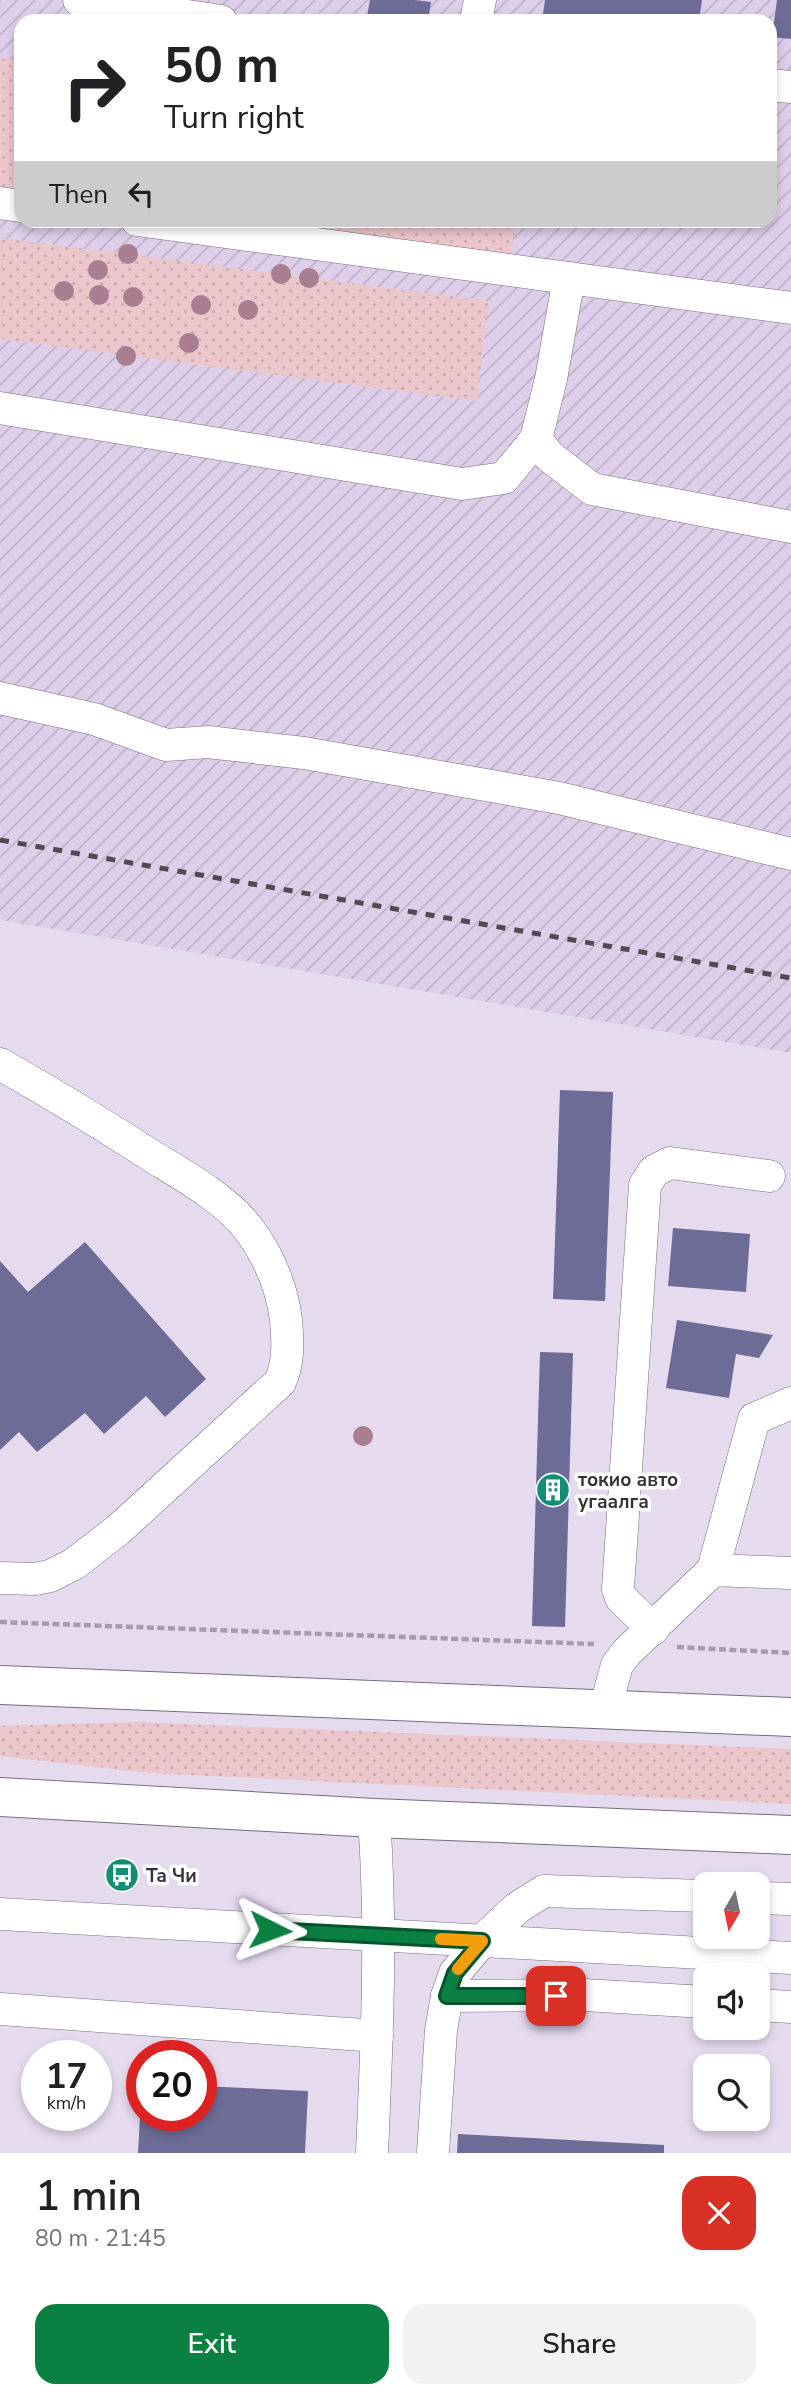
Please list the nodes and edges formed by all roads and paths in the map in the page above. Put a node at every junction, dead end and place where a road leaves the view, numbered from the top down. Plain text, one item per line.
1 (79, 0) edge
2 (174, 14) edge
3 (197, 228) edge
4 (569, 278) junction
5 (791, 308) edge
6 (0, 408) edge
7 (536, 439) junction
8 (791, 527) edge
9 (0, 698) edge
10 (791, 854) edge
11 (0, 1064) edge
12 (769, 1176) dead end
13 (791, 1403) edge
14 (713, 1570) junction
15 (791, 1573) edge
16 (0, 1578) edge
17 (0, 1622) edge
18 (644, 1637) junction
19 (791, 1653) edge
20 (0, 1685) edge
21 (605, 1709) junction
22 (791, 1717) edge
23 (0, 1797) edge
24 (374, 1818) junction
25 (791, 1835) edge
26 (693, 1896) edge
27 (770, 1898) edge
28 (791, 1899) edge
29 (0, 1914) edge
30 (377, 1936) junction
31 (482, 1941) junction
32 (582, 1947) junction
33 (791, 1958) edge
34 (584, 1995) junction
35 (447, 1996) junction
36 (693, 2001) edge
37 (770, 2006) edge
38 (791, 2007) edge
39 (0, 2009) edge
40 (377, 2036) junction
41 (372, 2153) edge
42 (433, 2153) edge

1 - 2 street
3 - 4 street
4 - 5 street
4 - 7 street
6 - 7 street
7 - 8 street
9 - 10 street
11 - 16 street
12 - 18 street
13 - 14 street
14 - 15 street
14 - 18 street
17 - 18 path
18 - 19 path
18 - 21 street
20 - 21 highway
21 - 22 highway
23 - 24 highway
24 - 25 highway
24 - 30 street
26 - 31 street
27 - 28 street
29 - 30 street
30 - 31 street
30 - 40 street
31 - 32 street
31 - 35 street
32 - 33 street
32 - 34 street
34 - 35 street
34 - 36 street
35 - 42 street
37 - 38 street
39 - 40 street
40 - 41 street

